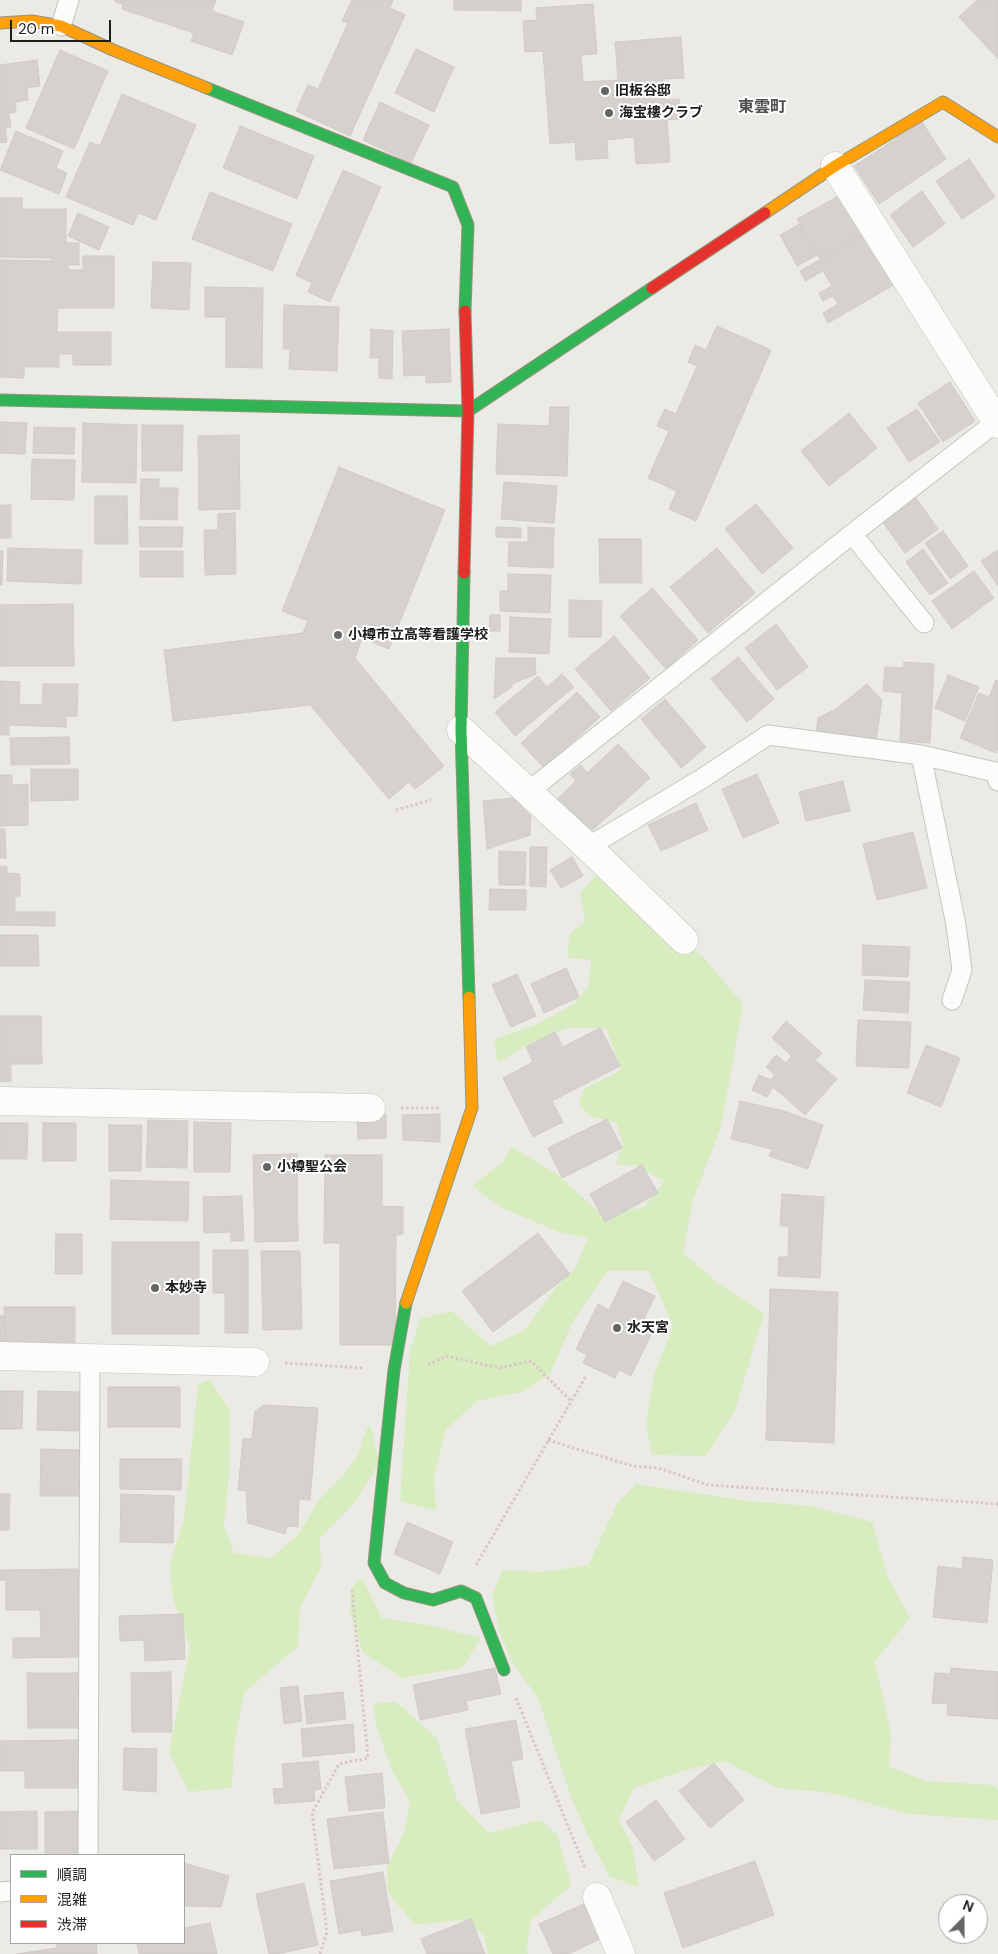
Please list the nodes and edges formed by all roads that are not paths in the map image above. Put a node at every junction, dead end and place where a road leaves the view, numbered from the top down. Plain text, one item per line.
1 (69, 0) edge
2 (0, 22) edge
3 (61, 26) junction
4 (998, 137) edge
5 (835, 166) junction
6 (0, 400) edge
7 (468, 411) junction
8 (997, 423) edge
9 (852, 534) junction
10 (924, 623) dead end
11 (461, 730) junction
12 (921, 755) junction
13 (998, 781) edge
14 (528, 792) junction
15 (588, 847) junction
16 (684, 940) dead end
17 (952, 1000) dead end
18 (0, 1101) edge
19 (371, 1108) road end
20 (0, 1356) edge
21 (90, 1358) junction
22 (255, 1362) road end
23 (504, 1670) road end
24 (88, 1854) edge
25 (596, 1897) road end
26 (621, 1954) edge

1 - 3 lane
2 - 3 street
3 - 7 street
4 - 5 street
5 - 7 street
5 - 8 street
6 - 7 street
7 - 11 street
8 - 9 lane
9 - 10 lane
9 - 14 lane
11 - 14 street
11 - 23 street
12 - 13 lane
12 - 15 lane
12 - 17 lane
14 - 15 street
15 - 16 street
18 - 19 street
20 - 21 street
21 - 22 street
21 - 24 lane
25 - 26 street

